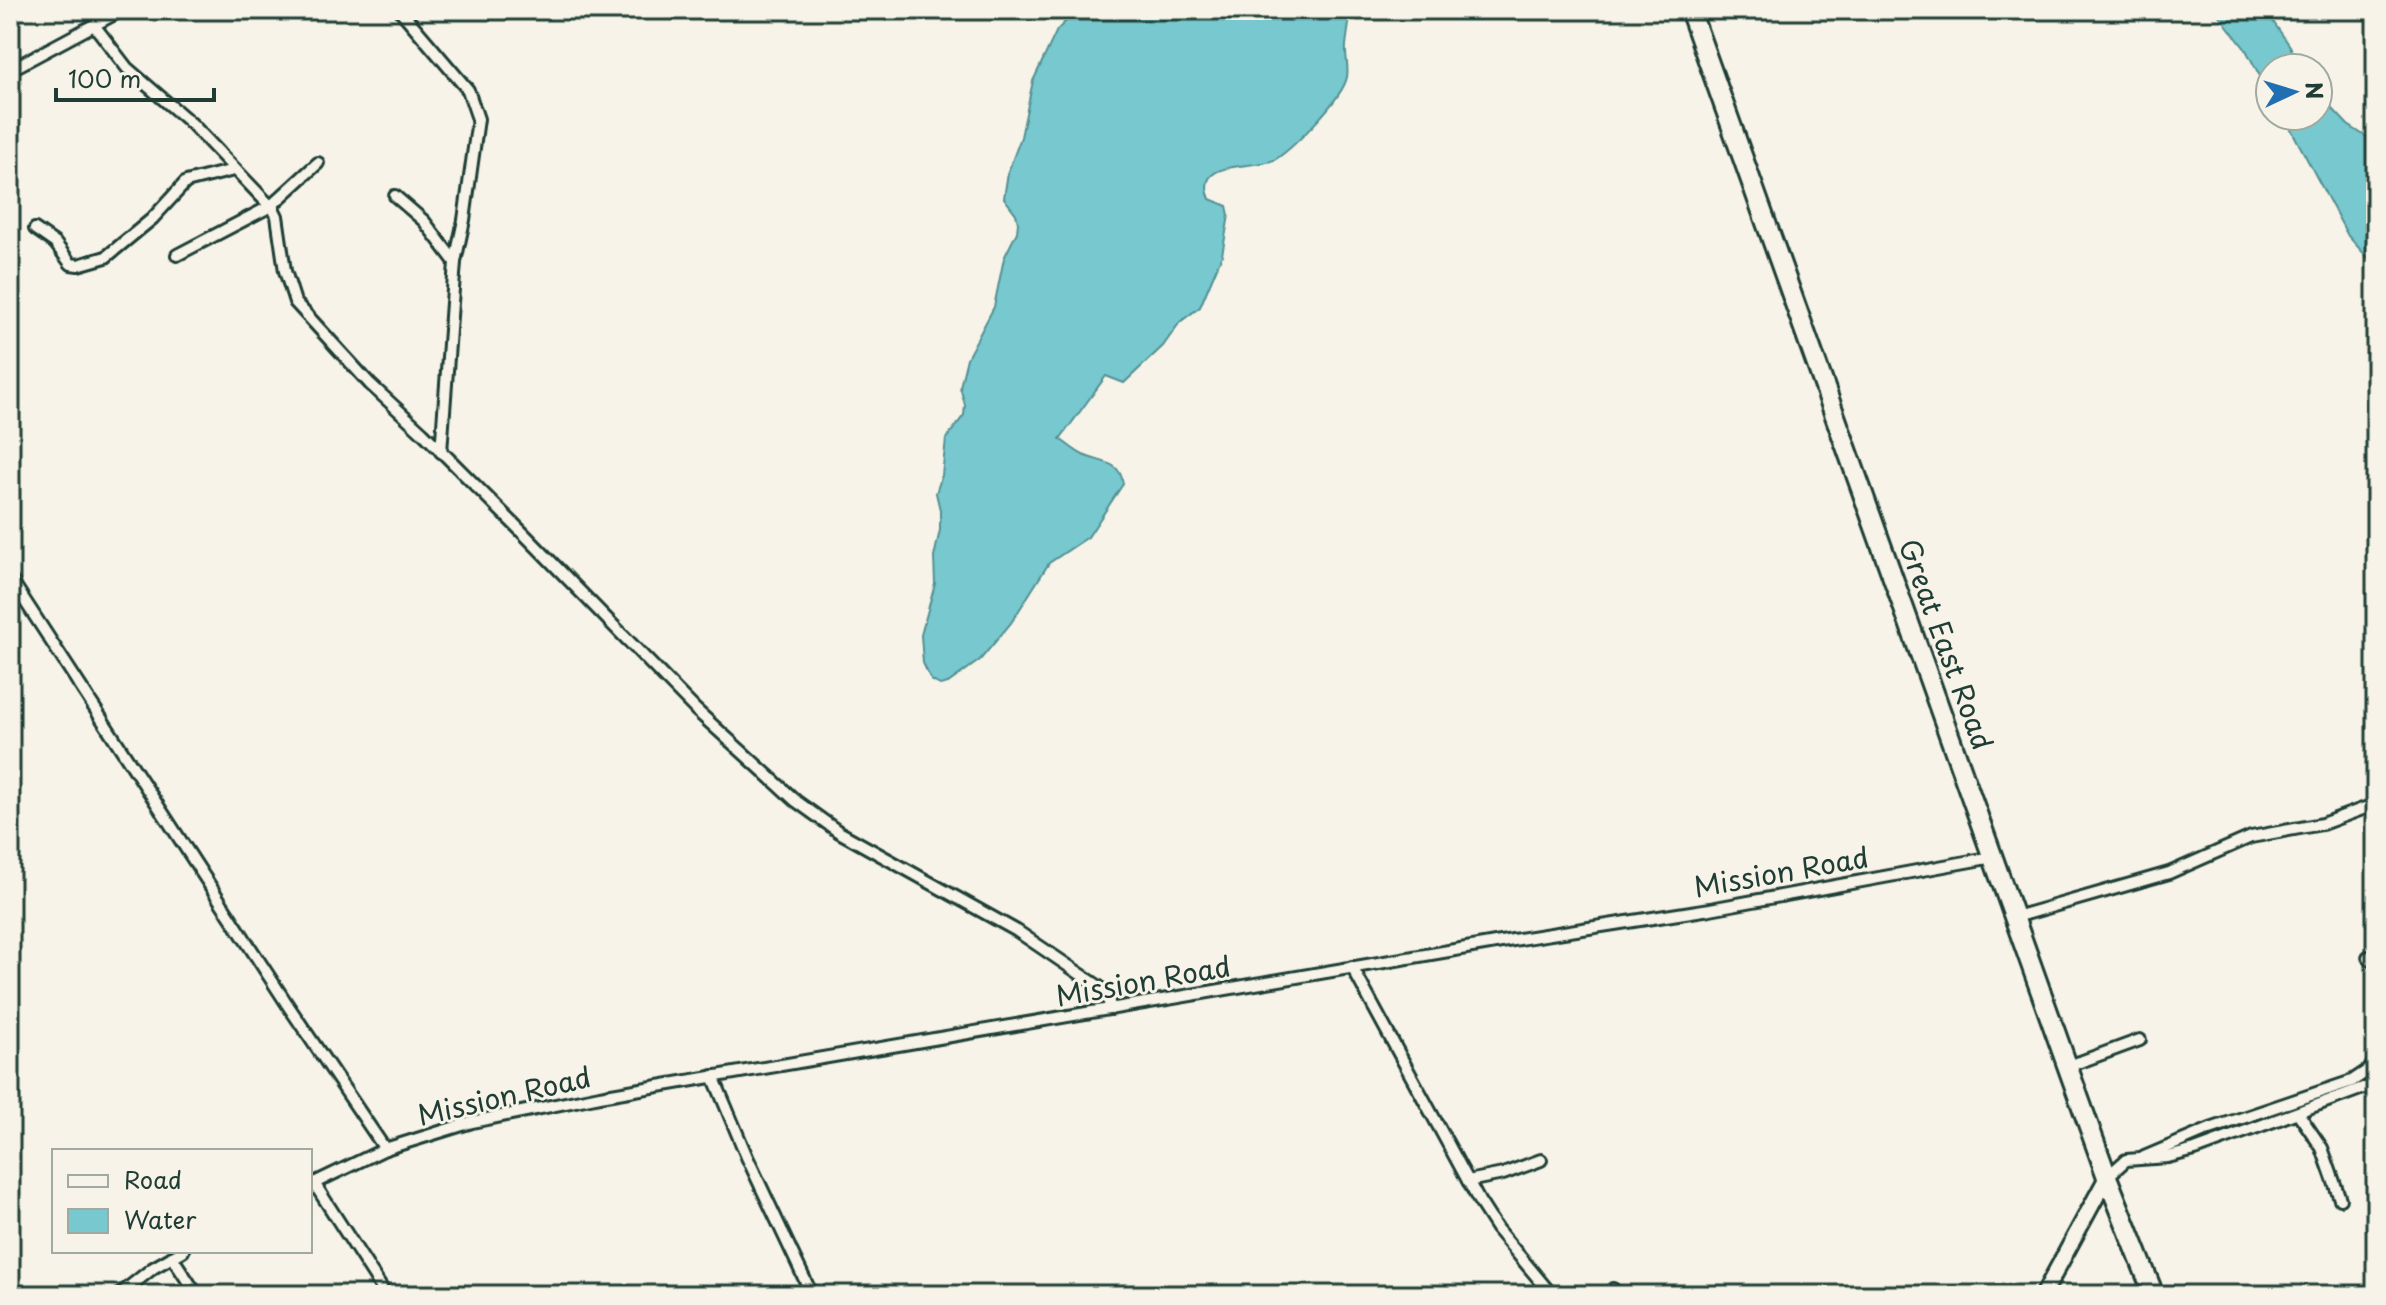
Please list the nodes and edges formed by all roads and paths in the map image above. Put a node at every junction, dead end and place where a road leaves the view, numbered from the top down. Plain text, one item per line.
1 (122, 10) edge
2 (400, 10) edge
3 (1690, 10) edge
4 (94, 25) junction
5 (10, 70) edge
6 (318, 163) dead end
7 (234, 170) junction
8 (395, 196) dead end
9 (271, 206) junction
10 (35, 229) dead end
11 (177, 255) dead end
12 (455, 262) junction
13 (441, 452) junction
14 (10, 578) edge
15 (2376, 804) edge
16 (1993, 857) junction
17 (2015, 917) junction
18 (1352, 967) junction
19 (1111, 1009) junction
20 (2140, 1040) dead end
21 (2376, 1058) edge
22 (2069, 1066) junction
23 (713, 1076) junction
24 (2376, 1088) edge
25 (2298, 1113) junction
26 (385, 1149) junction
27 (2142, 1158) junction
28 (1541, 1160) dead end
29 (2107, 1177) junction
30 (1468, 1181) junction
31 (312, 1184) edge
32 (2340, 1199) dead end
33 (179, 1253) edge
34 (172, 1257) junction
35 (119, 1295) edge
36 (197, 1295) edge
37 (386, 1295) edge
38 (812, 1295) edge
39 (1552, 1295) edge
40 (2043, 1295) edge
41 (2154, 1295) edge

1 - 4 street
2 - 12 street
3 - 16 highway, Great East Road
4 - 5 street
4 - 7 street
6 - 9 street
7 - 9 street
7 - 10 street
8 - 12 street
9 - 11 street
9 - 13 street
12 - 13 street
13 - 19 street
14 - 26 street
15 - 17 street
16 - 17 highway, Great East Road
16 - 18 street, Mission Road
17 - 22 highway, Great East Road
18 - 19 street, Mission Road
18 - 30 street
19 - 23 street, Mission Road
20 - 22 street
21 - 27 street
22 - 29 highway, Great East Road
23 - 26 street, Mission Road
23 - 38 street
24 - 25 street
25 - 27 street
25 - 32 street
26 - 31 street, Mission Road
27 - 29 street
28 - 30 street
29 - 40 street
29 - 41 highway, Great East Road
30 - 39 street
31 - 37 street
33 - 34 street
34 - 35 street
34 - 36 street

